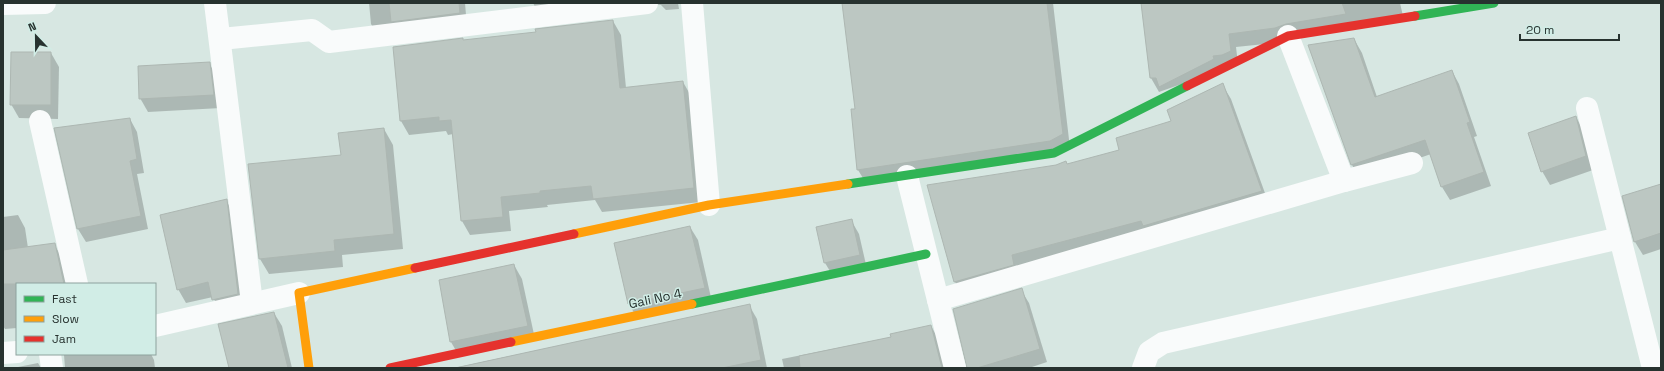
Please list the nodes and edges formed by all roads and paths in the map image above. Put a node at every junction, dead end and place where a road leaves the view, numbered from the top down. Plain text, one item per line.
1 (45, 3) edge
2 (215, 3) edge
3 (647, 3) edge
4 (692, 3) edge
5 (1494, 3) edge
6 (3, 4) edge
7 (1288, 36) junction
8 (221, 39) junction
9 (1587, 108) dead end
10 (40, 121) dead end
11 (1412, 164) dead end
12 (907, 176) junction
13 (1344, 181) junction
14 (709, 205) junction
15 (1620, 238) junction
16 (926, 254) junction
17 (77, 283) edge
18 (299, 292) junction
19 (938, 300) junction
20 (254, 302) junction
21 (156, 326) edge
22 (16, 352) edge
23 (3, 353) edge
24 (50, 355) edge
25 (1654, 357) edge
26 (52, 368) edge
27 (309, 368) edge
28 (390, 368) edge
29 (955, 368) edge
30 (1143, 368) edge

1 - 6 street
2 - 8 street
3 - 8 street
4 - 14 street
5 - 7 street
7 - 12 street
7 - 13 street
8 - 20 street
9 - 15 street
10 - 17 street
11 - 13 street
12 - 14 street
12 - 16 street
13 - 19 street
14 - 18 street
15 - 25 street
15 - 30 street
16 - 19 street
16 - 28 street, Gali No 4
18 - 20 street
18 - 27 street
19 - 29 street
20 - 21 street
22 - 23 street
24 - 26 street

